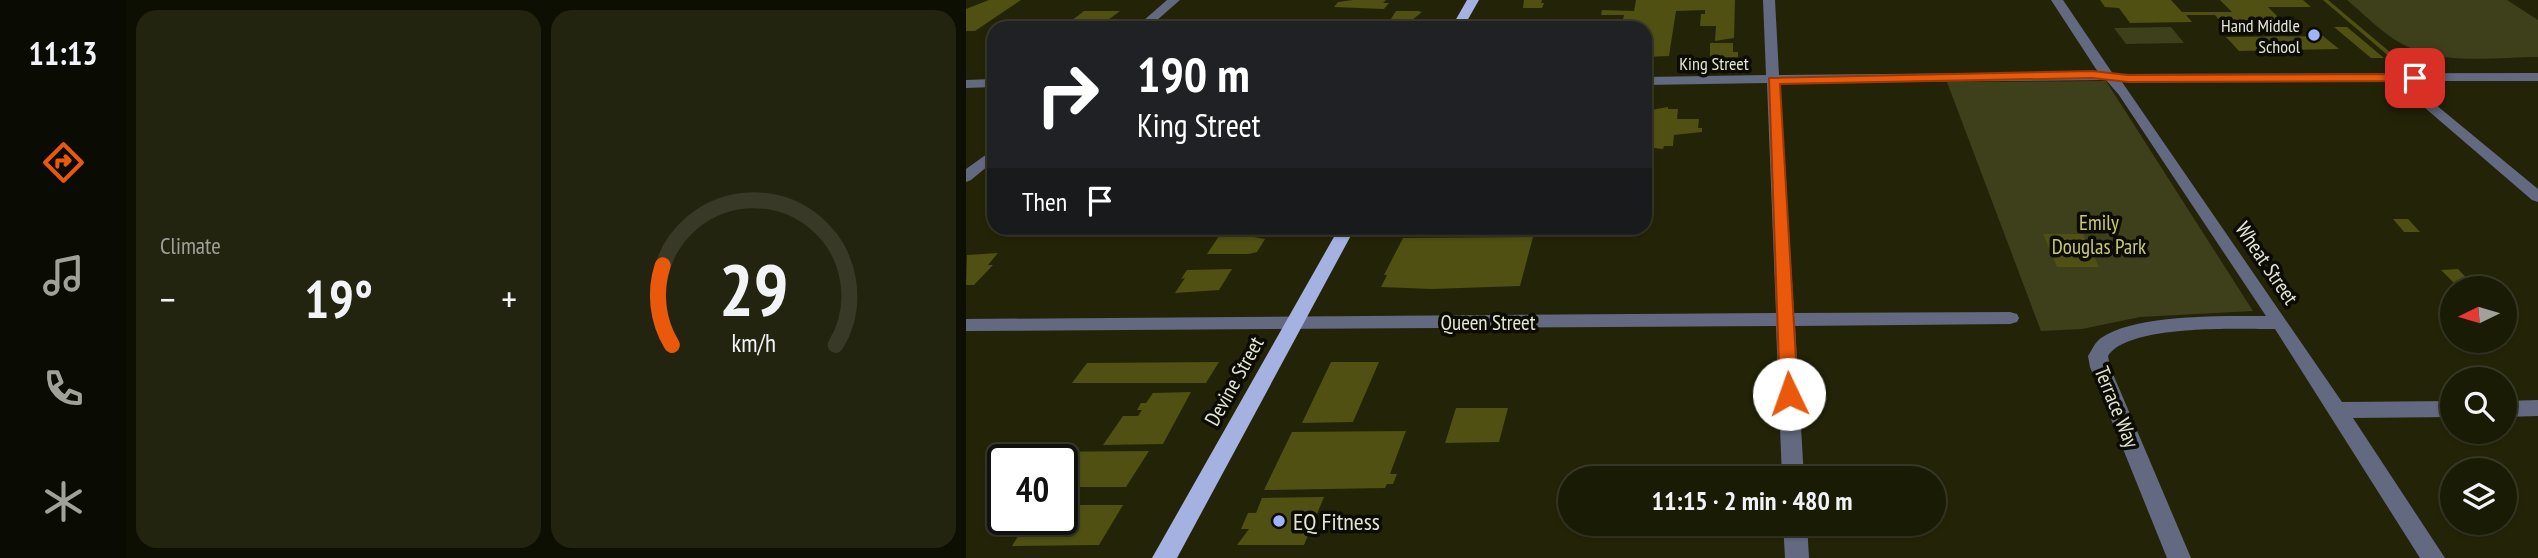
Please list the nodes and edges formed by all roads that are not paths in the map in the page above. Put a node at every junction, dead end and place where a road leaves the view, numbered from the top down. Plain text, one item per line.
1 (1174, 0) edge
2 (1473, 0) edge
3 (1769, 0) edge
4 (2057, 0) edge
5 (1149, 21) edge
6 (1461, 21) edge
7 (2111, 77) junction
8 (2538, 77) edge
9 (2393, 78) junction
10 (1773, 80) junction
11 (1652, 81) edge
12 (987, 83) edge
13 (966, 84) edge
14 (987, 159) edge
15 (966, 177) edge
16 (2538, 197) edge
17 (1343, 235) edge
18 (2010, 318) dead end
19 (1785, 320) junction
20 (1294, 323) junction
21 (2280, 323) junction
22 (966, 325) edge
23 (2538, 408) edge
24 (2440, 409) edge
25 (2517, 409) edge
26 (2335, 410) junction
27 (1792, 466) edge
28 (1796, 536) edge
29 (1164, 558) edge
30 (1797, 558) edge
31 (2179, 558) edge
32 (2433, 558) edge

1 - 5 street
2 - 6 main road
3 - 10 street
4 - 7 street, Wheat Street
7 - 9 street, King Street
7 - 10 street, King Street
7 - 21 street, Wheat Street
8 - 9 street, King Street
9 - 16 street
10 - 11 street, King Street
10 - 19 street
12 - 13 street
14 - 15 street
17 - 20 main road, Devine Street
18 - 19 street, Queen Street
19 - 20 street, Queen Street
19 - 27 street
20 - 22 street, Queen Street
20 - 29 main road, Devine Street
21 - 26 street, Wheat Street
21 - 31 street, Terrace Way
23 - 25 street
24 - 26 street
26 - 32 street, Wheat Street
28 - 30 street

